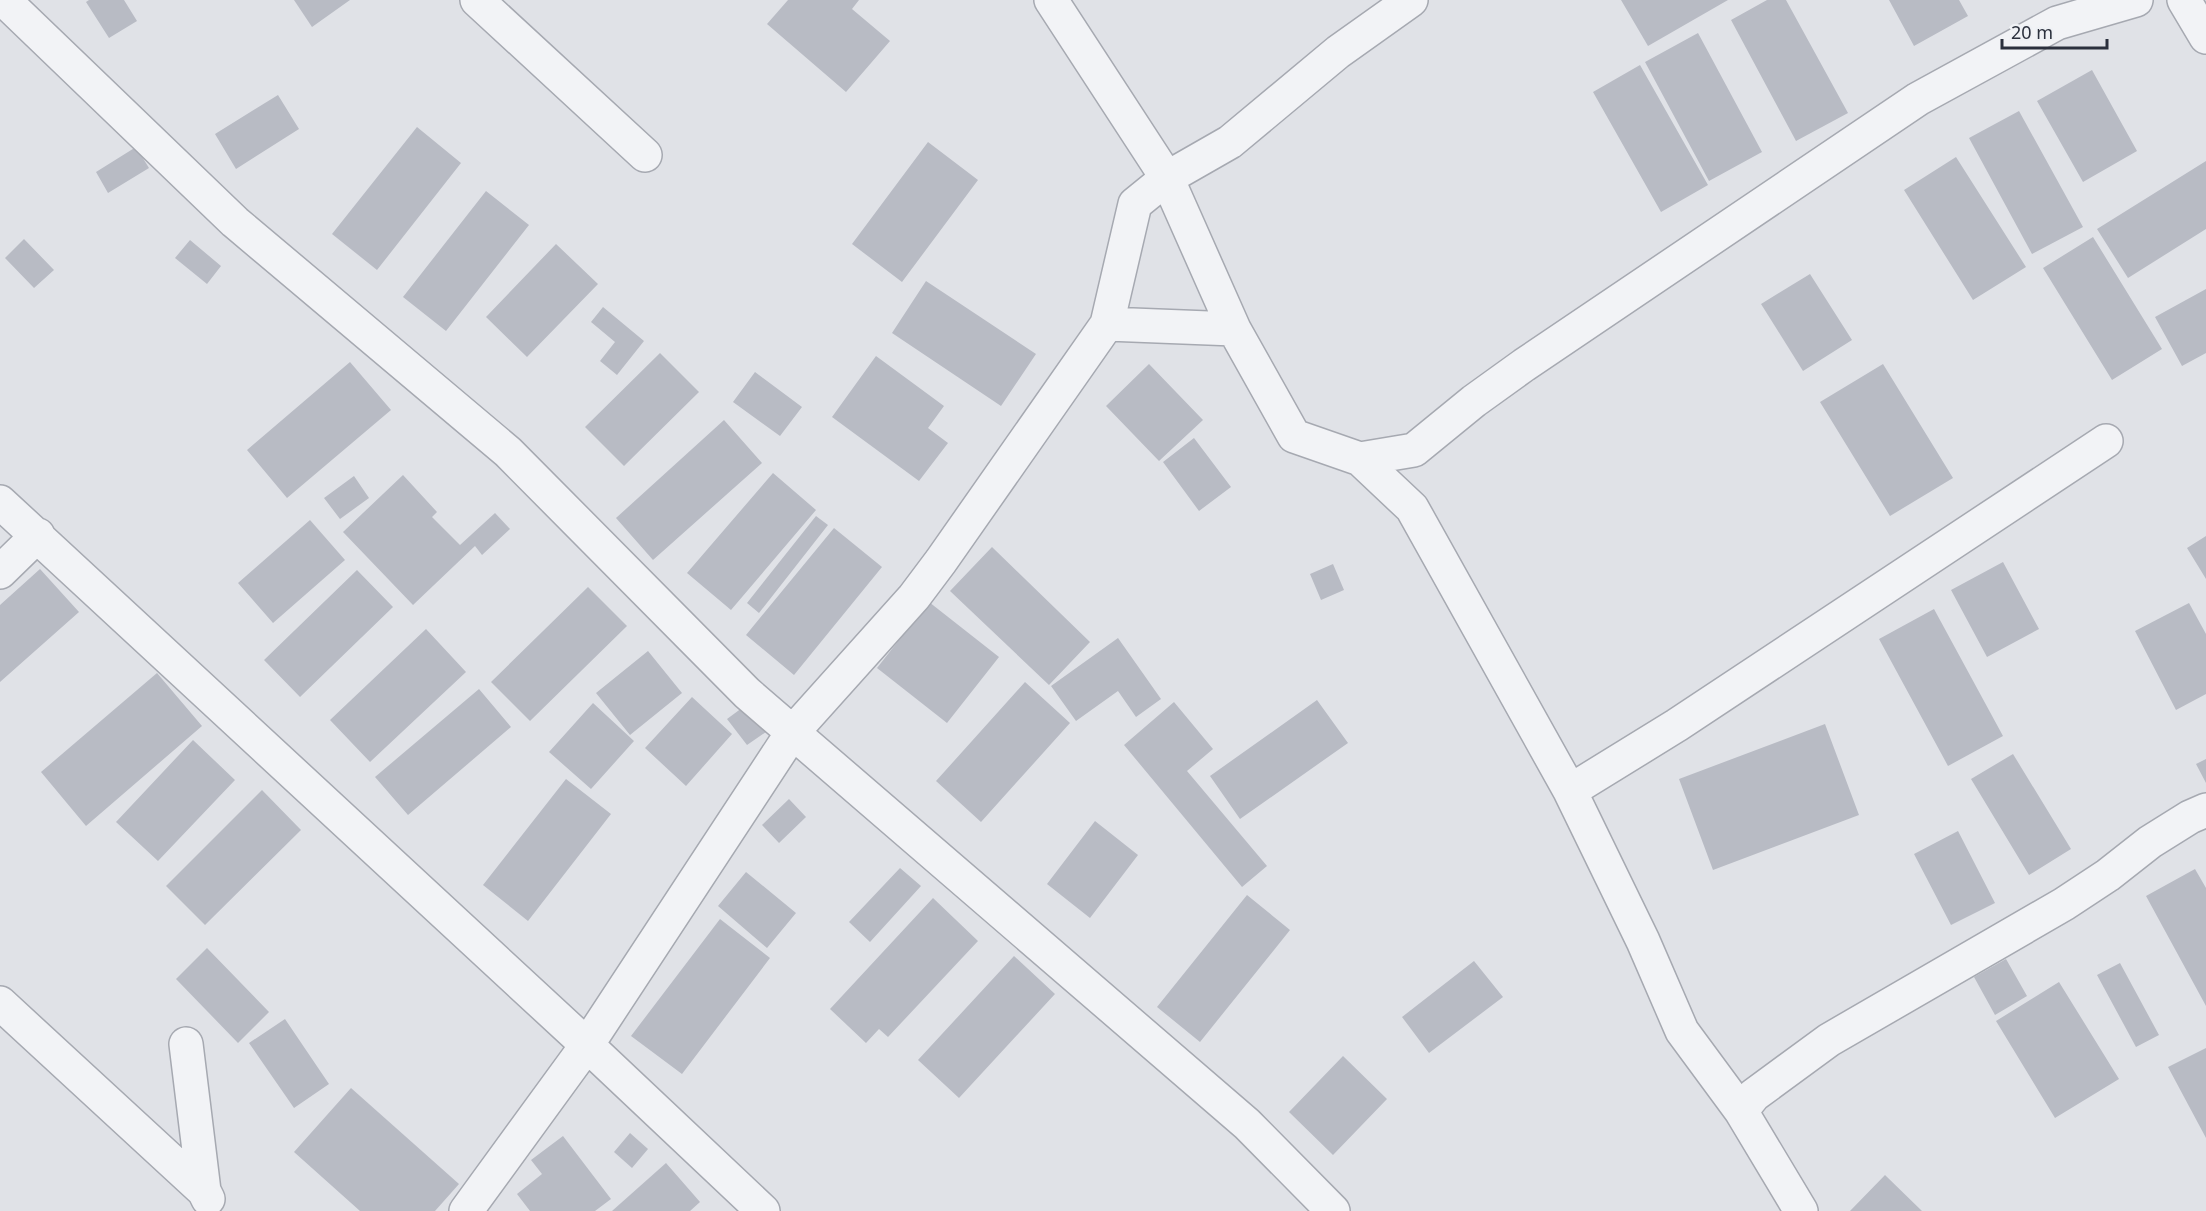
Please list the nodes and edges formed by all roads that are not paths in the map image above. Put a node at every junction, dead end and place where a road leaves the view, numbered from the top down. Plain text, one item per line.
1 (4, 0) edge
2 (477, 0) edge
3 (1051, 0) edge
4 (1411, 0) edge
5 (2136, 0) edge
6 (2184, 0) edge
7 (2206, 38) edge
8 (645, 155) dead end
9 (1167, 178) junction
10 (1107, 324) junction
11 (1234, 329) junction
12 (2106, 441) dead end
13 (1360, 459) junction
14 (0, 502) edge
15 (38, 535) junction
16 (0, 572) edge
17 (792, 733) junction
18 (1570, 791) junction
19 (2206, 810) edge
20 (0, 1003) edge
21 (186, 1044) dead end
22 (586, 1045) junction
23 (1741, 1111) junction
24 (209, 1201) edge
25 (466, 1211) edge
26 (763, 1211) edge
27 (1333, 1211) edge
28 (1801, 1211) edge

1 - 17 street
2 - 8 street
3 - 9 street
4 - 9 street
5 - 13 street
6 - 7 street
9 - 10 street
9 - 11 street
10 - 11 street
10 - 17 street
11 - 13 street
12 - 18 street
13 - 18 street
14 - 15 street
15 - 16 street
15 - 22 street
17 - 22 street
17 - 27 street
18 - 23 street
19 - 23 street
20 - 24 street
21 - 24 street
22 - 25 street
22 - 26 street
23 - 28 street

